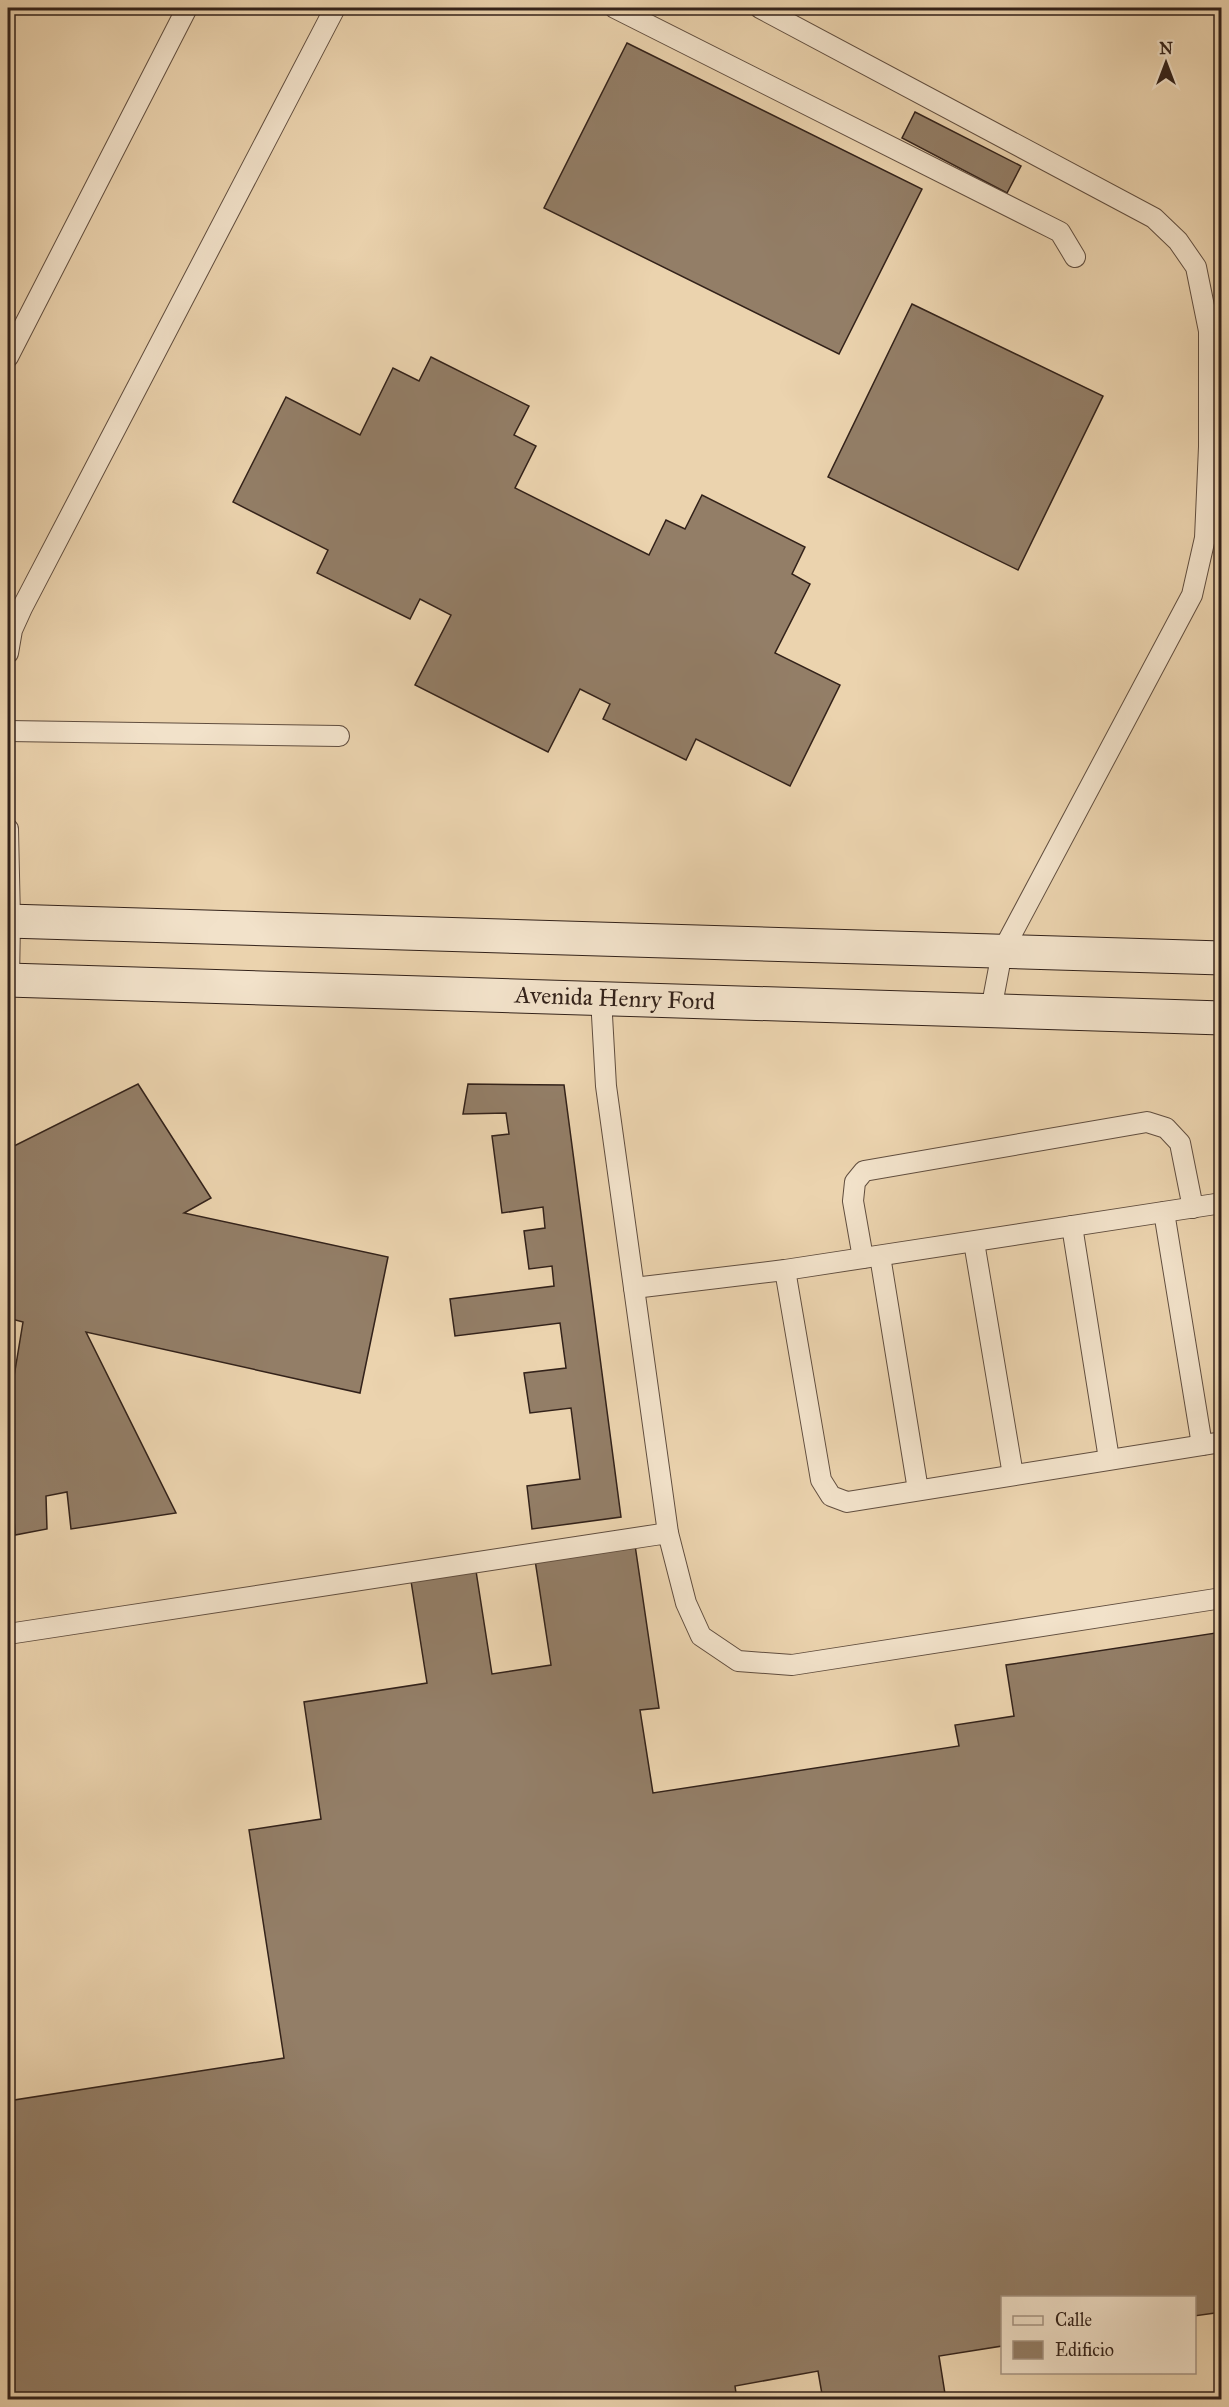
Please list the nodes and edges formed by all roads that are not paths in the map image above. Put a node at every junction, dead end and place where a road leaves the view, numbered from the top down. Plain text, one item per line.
1 (187, 8) edge
2 (335, 8) edge
3 (615, 8) edge
4 (760, 8) edge
5 (1074, 256) dead end
6 (1221, 313) edge
7 (1209, 331) junction
8 (8, 357) edge
9 (8, 654) edge
10 (8, 731) edge
11 (339, 736) dead end
12 (8, 829) edge
13 (9, 921) edge
14 (1002, 952) junction
15 (1221, 958) edge
16 (8, 980) edge
17 (601, 998) junction
18 (991, 1010) junction
19 (1221, 1018) edge
20 (1221, 1203) edge
21 (1193, 1208) junction
22 (1164, 1212) junction
23 (1072, 1226) junction
24 (974, 1242) junction
25 (872, 1257) junction
26 (785, 1270) junction
27 (634, 1288) junction
28 (1221, 1442) edge
29 (1202, 1445) junction
30 (1109, 1459) junction
31 (1013, 1475) junction
32 (918, 1490) junction
33 (668, 1533) junction
34 (1221, 1598) edge
35 (8, 1634) edge

1 - 8 lane
2 - 9 lane
3 - 5 lane
4 - 7 lane
6 - 7 lane
7 - 14 lane
10 - 11 lane
12 - 13 lane
13 - 14 main road
13 - 16 lane
14 - 15 main road
14 - 18 lane
16 - 17 main road, Avenida Henry Ford
17 - 18 main road, Avenida Henry Ford
17 - 27 lane
18 - 19 main road, Avenida Henry Ford
20 - 21 lane
21 - 22 lane
21 - 25 lane
22 - 23 lane
22 - 29 lane
23 - 24 lane
23 - 30 lane
24 - 25 lane
24 - 31 lane
25 - 26 lane
25 - 32 lane
26 - 27 lane
26 - 32 lane
27 - 33 lane
28 - 29 lane
29 - 30 lane
30 - 31 lane
31 - 32 lane
33 - 34 lane
33 - 35 lane

